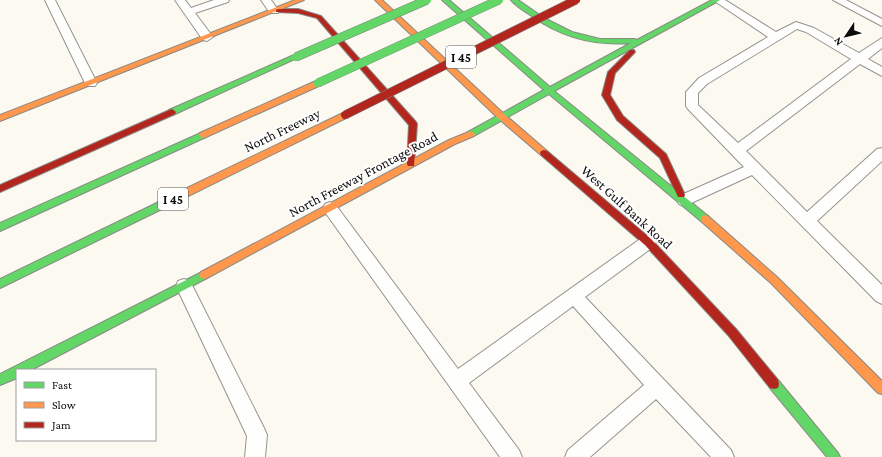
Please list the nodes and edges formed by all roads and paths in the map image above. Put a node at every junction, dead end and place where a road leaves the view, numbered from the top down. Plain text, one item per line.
1 (50, 0) edge
2 (180, 0) edge
3 (224, 0) edge
4 (266, 0) edge
5 (301, 0) edge
6 (378, 0) edge
7 (427, 0) edge
8 (445, 0) edge
9 (499, 0) edge
10 (514, 0) edge
11 (576, 0) edge
12 (717, 0) edge
13 (838, 0) edge
14 (274, 11) junction
15 (189, 12) junction
16 (882, 23) edge
17 (207, 37) junction
18 (776, 37) junction
19 (645, 38) junction
20 (882, 42) edge
21 (860, 59) junction
22 (882, 72) edge
23 (91, 83) junction
24 (550, 90) junction
25 (502, 116) junction
26 (0, 118) edge
27 (737, 151) junction
28 (882, 153) edge
29 (412, 164) junction
30 (754, 168) junction
31 (0, 189) edge
32 (684, 200) junction
33 (330, 208) junction
34 (807, 221) junction
35 (0, 227) edge
36 (648, 242) junction
37 (0, 284) edge
38 (184, 286) junction
39 (574, 296) junction
40 (882, 296) edge
41 (22, 369) edge
42 (16, 372) edge
43 (0, 380) edge
44 (456, 381) junction
45 (657, 386) junction
46 (882, 389) edge
47 (255, 457) edge
48 (512, 457) edge
49 (575, 457) edge
50 (724, 457) edge
51 (834, 457) edge

1 - 23 lane
2 - 15 lane
3 - 15 lane
4 - 14 lane
5 - 14 main road
6 - 25 main road, West Gulf Bank Road
7 - 31 main road, bridge
8 - 24 main road
9 - 35 main road, North Freeway / I 45, bridge
10 - 19 main road
11 - 37 main road, North Freeway / I 45, bridge
12 - 18 lane
12 - 19 main road, North Freeway Frontage Road
13 - 16 lane
14 - 17 main road
14 - 29 main road
15 - 17 lane
17 - 23 main road
18 - 21 lane
18 - 27 lane
19 - 24 main road, North Freeway Frontage Road
19 - 32 main road
20 - 21 lane
21 - 22 lane
21 - 27 lane
23 - 26 main road
24 - 25 main road, North Freeway Frontage Road
24 - 32 main road
25 - 29 main road, North Freeway Frontage Road
25 - 36 main road, West Gulf Bank Road
27 - 30 lane
28 - 34 lane
29 - 33 main road, North Freeway Frontage Road
30 - 32 lane
30 - 34 lane
32 - 46 main road
33 - 38 main road, North Freeway Frontage Road
33 - 44 lane
34 - 40 lane
36 - 39 lane
36 - 51 main road, West Gulf Bank Road
38 - 41 main road, North Freeway Frontage Road
38 - 47 lane
39 - 44 lane
39 - 45 lane
42 - 43 main road
44 - 48 lane
45 - 49 lane
45 - 50 lane

